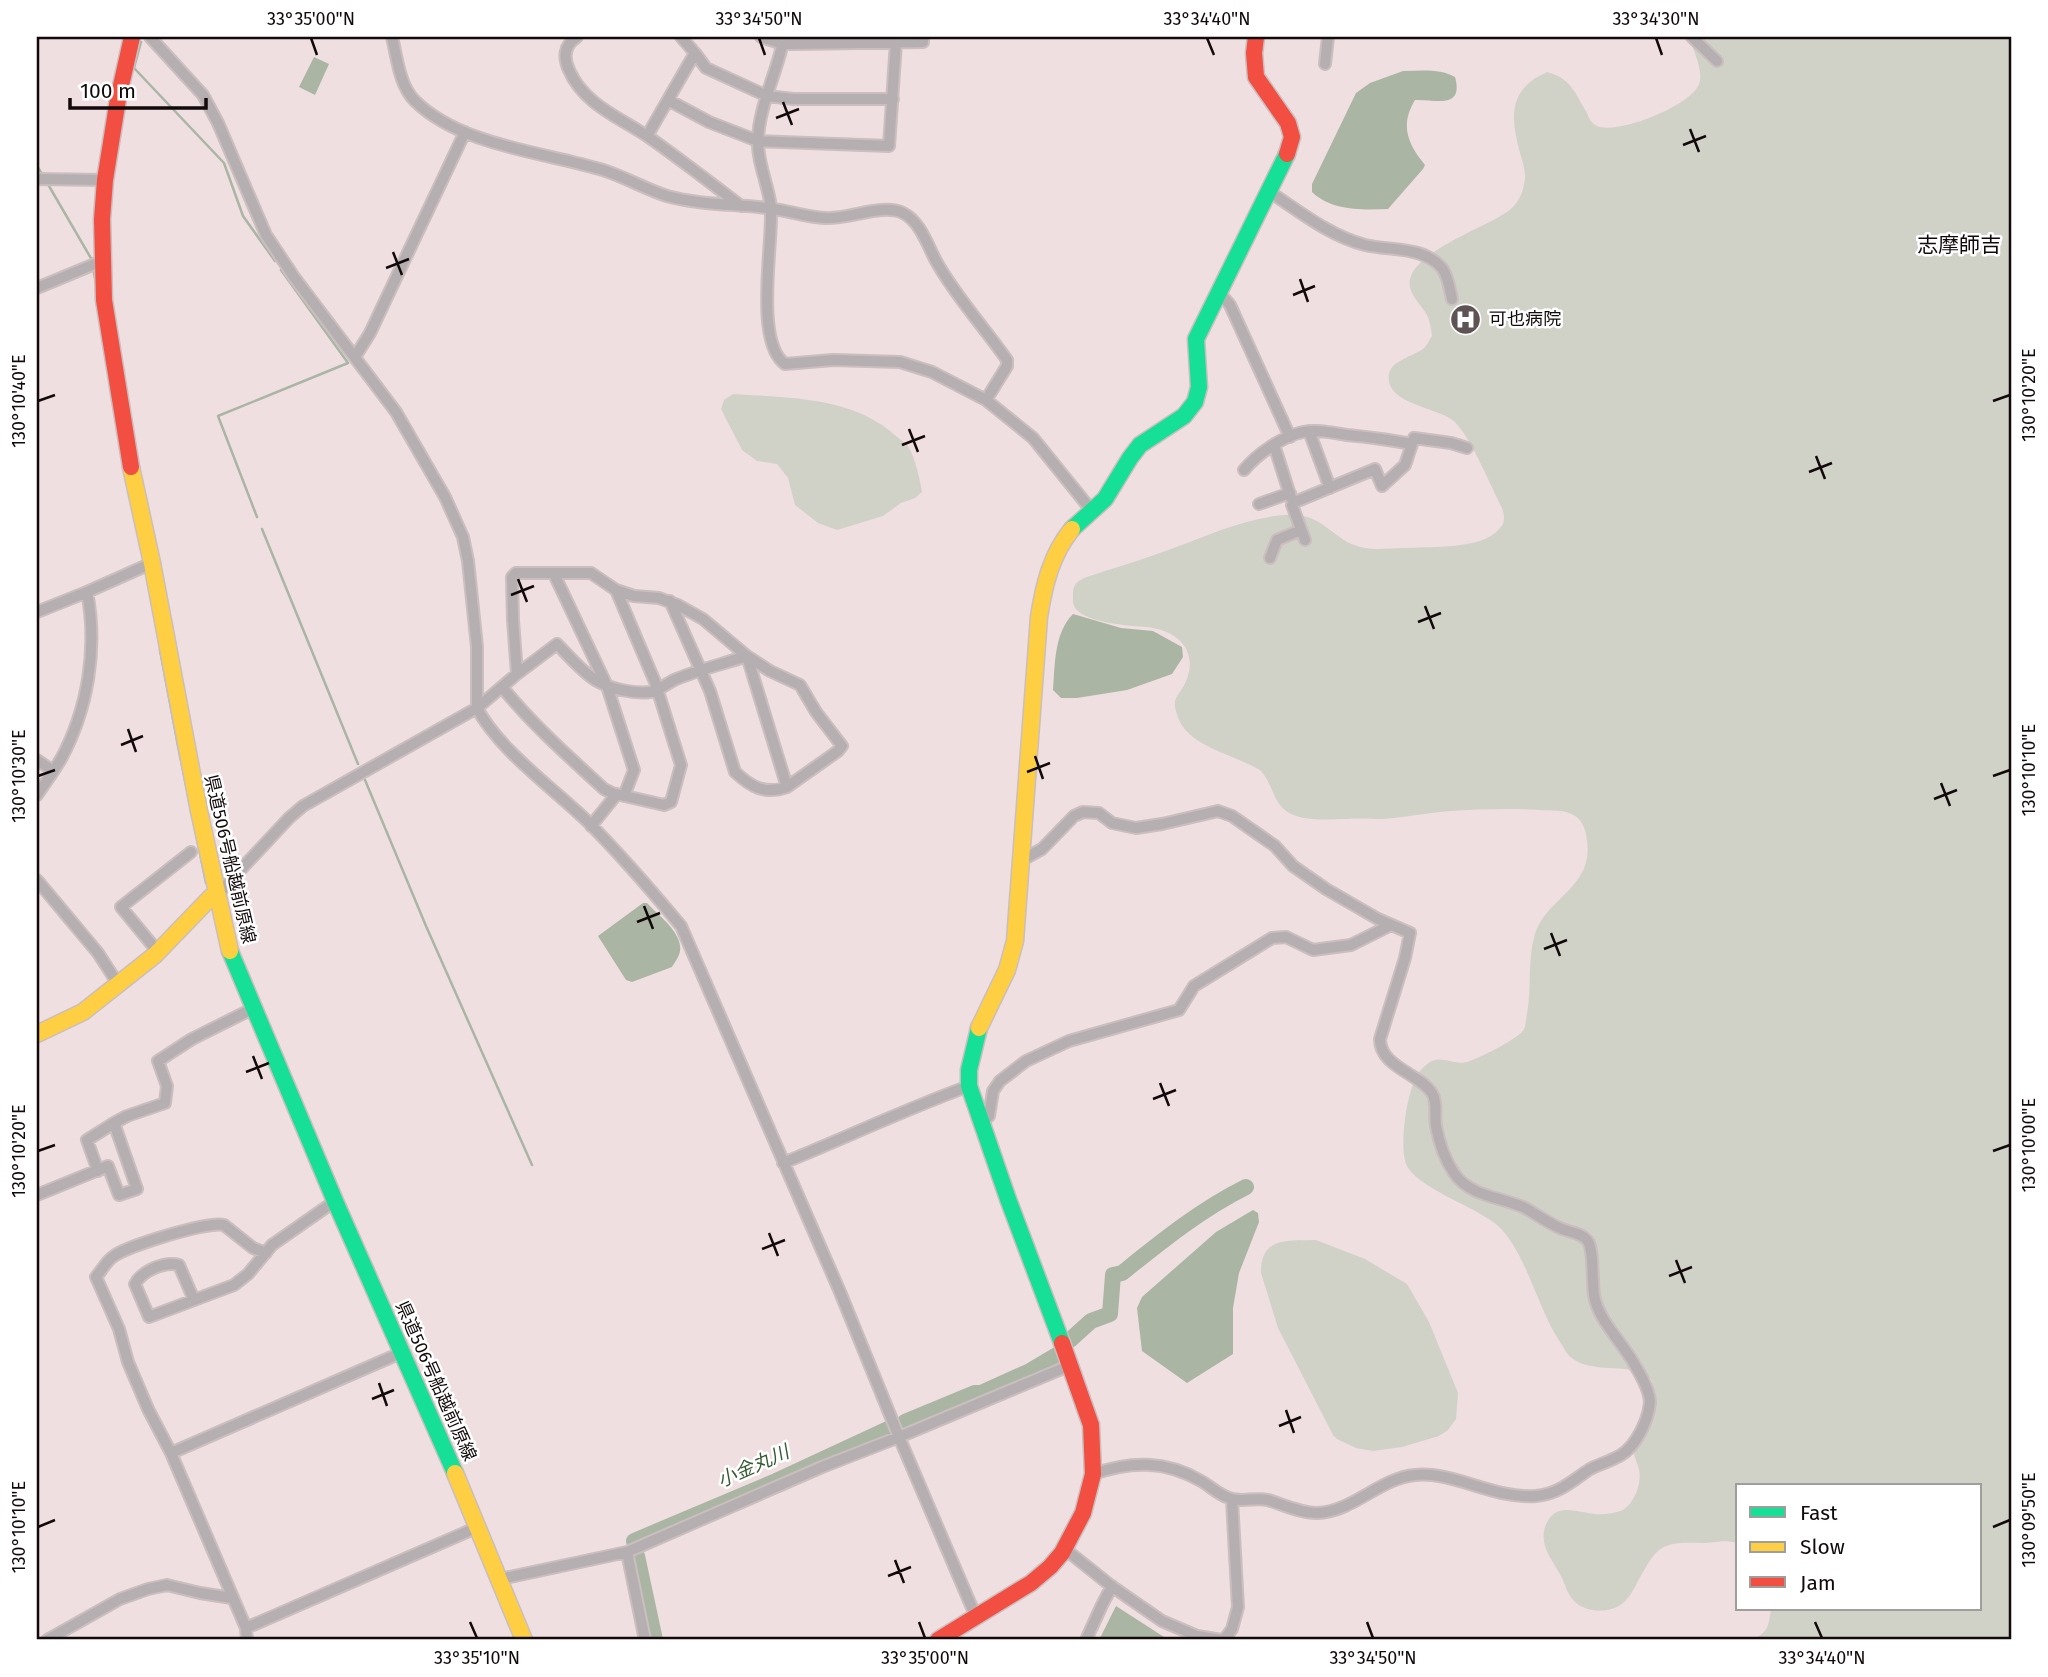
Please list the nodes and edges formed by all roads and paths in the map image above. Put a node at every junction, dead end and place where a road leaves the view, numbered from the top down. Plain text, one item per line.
1 (132, 37) edge
2 (150, 37) edge
3 (391, 37) edge
4 (576, 37) edge
5 (681, 37) edge
6 (761, 37) edge
7 (923, 37) edge
8 (1256, 37) edge
9 (1328, 37) edge
10 (1692, 37) edge
11 (784, 40) edge
12 (896, 42) junction
13 (695, 53) junction
14 (1717, 61) dead end
15 (1325, 64) dead end
16 (767, 96) junction
17 (893, 99) junction
18 (668, 100) junction
19 (465, 132) junction
20 (647, 136) junction
21 (758, 141) junction
22 (37, 179) edge
23 (105, 180) junction
24 (1270, 192) junction
25 (741, 206) junction
26 (771, 208) junction
27 (95, 264) junction
28 (37, 288) edge
29 (1219, 292) junction
30 (1452, 299) dead end
31 (355, 357) junction
32 (986, 400) junction
33 (1309, 431) junction
34 (1290, 437) junction
35 (1412, 444) junction
36 (1274, 445) junction
37 (1467, 448) dead end
38 (1244, 470) dead end
39 (1330, 488) junction
40 (1293, 497) junction
41 (1259, 504) dead end
42 (1092, 511) junction
43 (1270, 558) dead end
44 (152, 564) junction
45 (554, 574) junction
46 (615, 590) junction
47 (87, 592) junction
48 (670, 601) junction
49 (37, 612) edge
50 (747, 656) junction
51 (702, 671) junction
52 (517, 674) junction
53 (607, 686) junction
54 (502, 687) junction
55 (657, 690) junction
56 (477, 708) junction
57 (37, 760) edge
58 (52, 771) junction
59 (787, 787) junction
60 (37, 795) edge
61 (620, 795) junction
62 (591, 826) junction
63 (191, 852) dead end
64 (1022, 860) junction
65 (37, 880) edge
66 (217, 895) junction
67 (1391, 925) junction
68 (158, 952) junction
69 (118, 984) junction
70 (254, 1008) junction
71 (37, 1034) edge
72 (970, 1086) junction
73 (114, 1123) junction
74 (981, 1123) junction
75 (783, 1163) junction
76 (97, 1171) junction
77 (37, 1195) edge
78 (335, 1201) junction
79 (266, 1253) junction
80 (194, 1300) junction
81 (403, 1352) junction
82 (1071, 1365) junction
83 (899, 1437) junction
84 (171, 1453) junction
85 (1093, 1474) junction
86 (1232, 1500) junction
87 (478, 1527) junction
88 (1065, 1549) junction
89 (627, 1552) junction
90 (500, 1579) junction
91 (1112, 1586) junction
92 (232, 1598) junction
93 (976, 1617) junction
94 (246, 1628) junction
95 (47, 1640) edge
96 (247, 1640) edge
97 (524, 1640) edge
98 (645, 1640) edge
99 (938, 1640) edge
100 (1086, 1640) edge
101 (1223, 1640) edge

1 - 23 street, 県道506号船越前原線
2 - 31 street
3 - 19 street
4 - 20 street
5 - 13 street
6 - 11 street
7 - 12 street
8 - 24 street
9 - 15 street
10 - 14 street
11 - 12 street
11 - 16 street
12 - 17 street
13 - 16 street
13 - 18 street
16 - 17 street
16 - 21 street
17 - 21 street
18 - 20 street
18 - 21 street
19 - 25 street
19 - 31 street
20 - 25 street
21 - 26 street
22 - 23 street
23 - 27 street, 県道506号船越前原線
24 - 29 street
24 - 30 street
25 - 26 street
26 - 32 street
26 - 32 street
27 - 28 street
27 - 44 street, 県道506号船越前原線
29 - 34 street
29 - 42 street
31 - 56 street
32 - 42 street
33 - 34 street
33 - 35 street
33 - 39 street
34 - 36 street
35 - 37 street
35 - 39 street
36 - 38 street
36 - 40 street
39 - 40 street
40 - 41 street
40 - 43 street
42 - 64 street
44 - 47 street
44 - 66 street, 県道506号船越前原線
45 - 46 street
45 - 52 street
45 - 53 street
46 - 48 street
46 - 55 street
47 - 49 street
47 - 58 street
48 - 50 street
48 - 51 street
50 - 51 street
50 - 59 street
50 - 59 street
51 - 55 street
51 - 59 street
52 - 53 street
52 - 54 street
53 - 55 street
53 - 61 street
54 - 56 street
54 - 61 street
55 - 61 street
56 - 62 street
56 - 66 street
57 - 58 street
58 - 60 street
61 - 62 street
62 - 75 street
63 - 68 street
64 - 67 street
64 - 72 street
65 - 69 street
66 - 68 street
66 - 70 street, 県道506号船越前原線
67 - 74 street
67 - 86 street
68 - 69 street
69 - 71 street
70 - 73 street
70 - 78 street, 県道506号船越前原線
72 - 74 street
72 - 75 street
73 - 76 street
73 - 76 street
74 - 82 street
75 - 83 street
76 - 77 street
78 - 79 street
78 - 81 street, 県道506号船越前原線
79 - 80 street
79 - 84 street
80 - 80 street
81 - 84 street
81 - 87 street, 県道506号船越前原線
82 - 83 street
82 - 85 street
83 - 89 street
83 - 93 street
84 - 92 street
85 - 86 street
85 - 88 street
86 - 101 street
87 - 90 street, 県道506号船越前原線
87 - 94 street
88 - 91 street
88 - 93 street
89 - 90 street
89 - 98 street
90 - 97 street, 県道506号船越前原線
91 - 100 street
91 - 101 street
92 - 94 street
92 - 95 street
93 - 99 street
94 - 96 street

